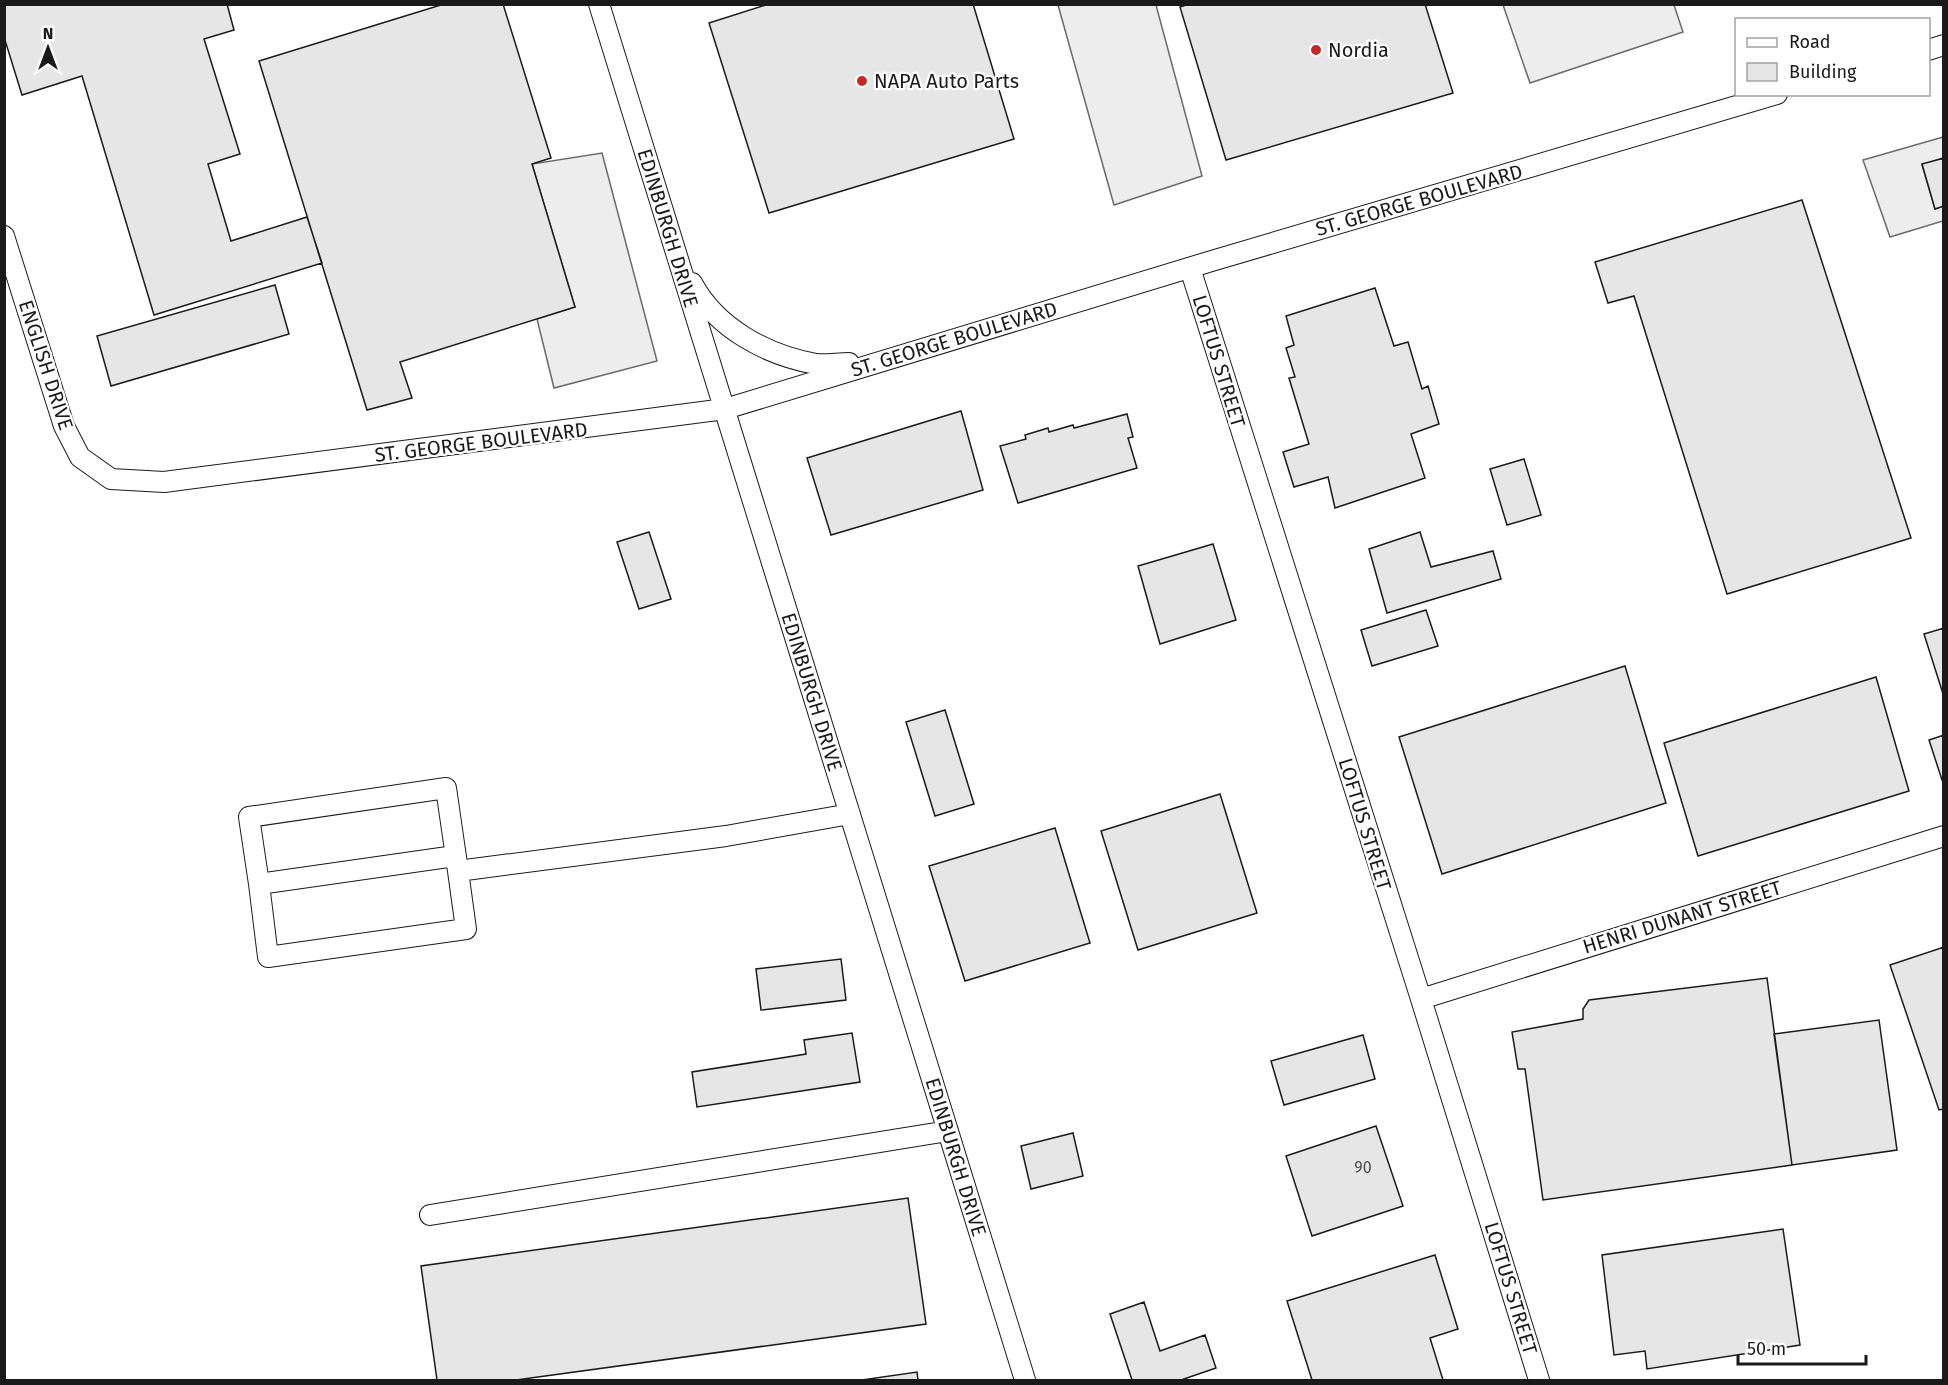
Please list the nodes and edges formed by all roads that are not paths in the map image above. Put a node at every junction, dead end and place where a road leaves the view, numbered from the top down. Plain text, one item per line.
1 (599, 4) edge
2 (1770, 96) edge
3 (4, 236) edge
4 (676, 254) junction
5 (1190, 268) junction
6 (876, 363) junction
7 (725, 409) junction
8 (111, 479) joint
9 (850, 814) junction
10 (1944, 836) edge
11 (457, 864) junction
12 (259, 884) junction
13 (1421, 999) junction
14 (948, 1131) junction
15 (430, 1215) dead end
16 (1025, 1380) edge
17 (1539, 1380) edge

1 - 4 street, EDINBURGH DRIVE
2 - 5 street, ST. GEORGE BOULEVARD
3 - 8 street, ENGLISH DRIVE
4 - 6 street
4 - 7 street, EDINBURGH DRIVE
5 - 6 street, ST. GEORGE BOULEVARD
5 - 13 street, LOFTUS STREET
6 - 7 street, ST. GEORGE BOULEVARD
7 - 8 street, ST. GEORGE BOULEVARD
7 - 9 street, EDINBURGH DRIVE
9 - 11 street
9 - 14 street, EDINBURGH DRIVE
10 - 13 street, HENRI DUNANT STREET
11 - 12 street
11 - 12 street
11 - 12 street
13 - 17 street, LOFTUS STREET
14 - 15 street
14 - 16 street, EDINBURGH DRIVE

